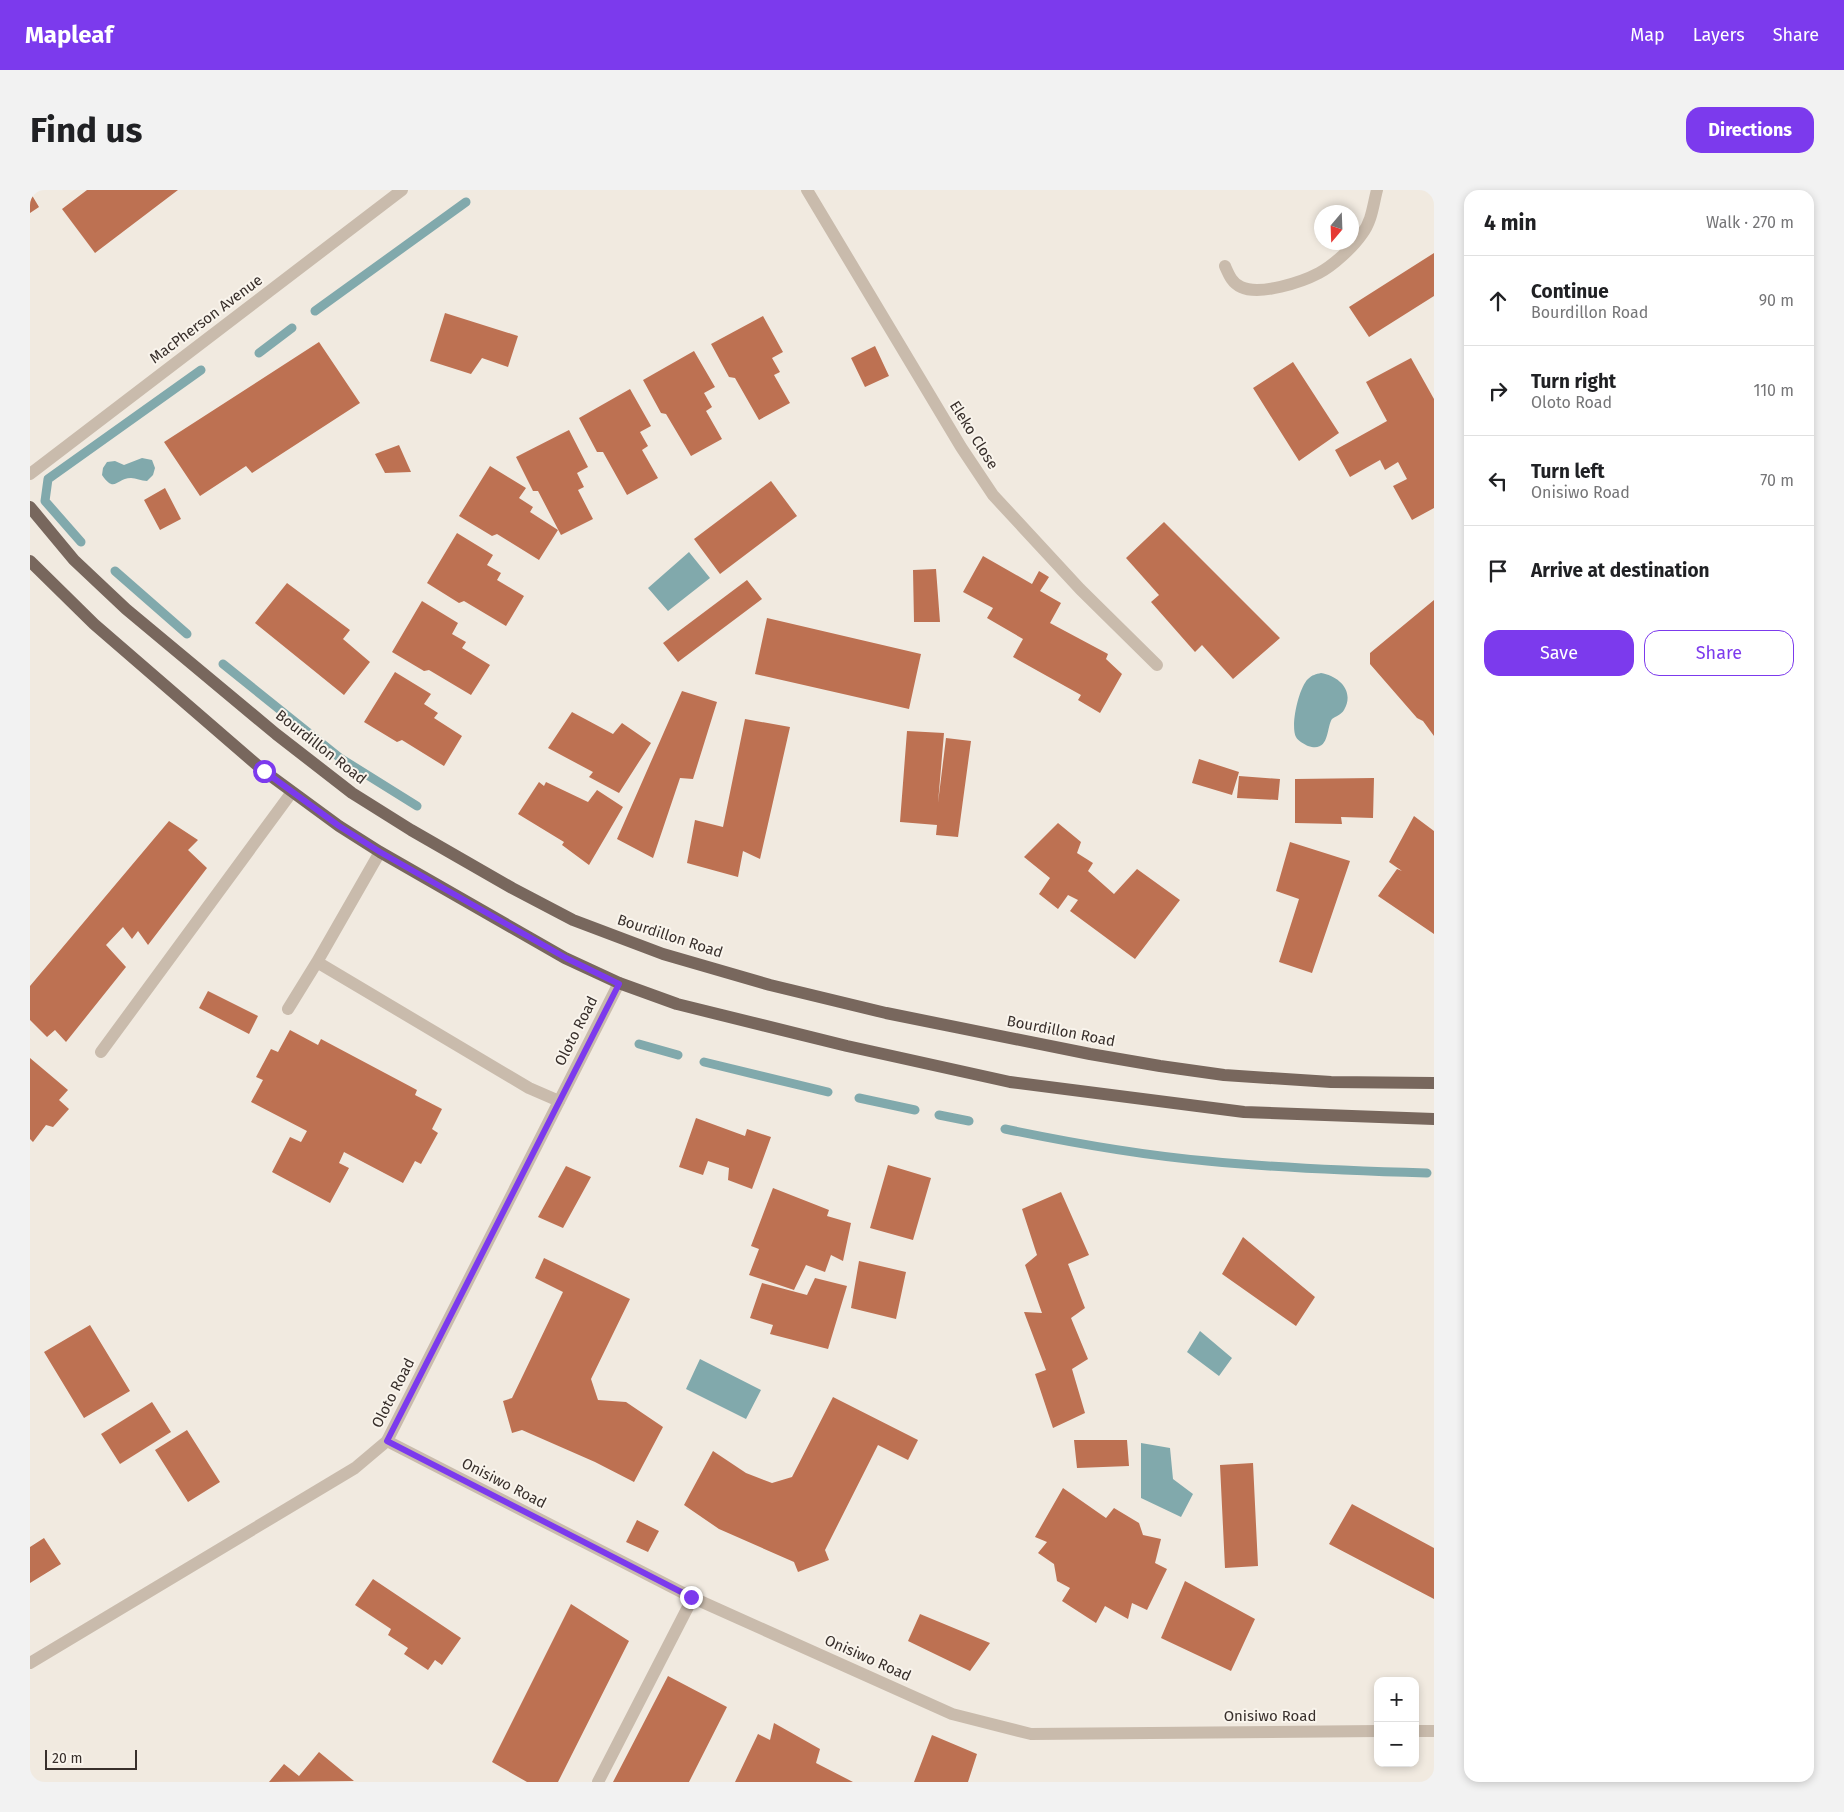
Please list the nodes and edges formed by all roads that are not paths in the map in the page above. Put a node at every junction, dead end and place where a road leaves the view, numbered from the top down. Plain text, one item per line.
1 (402, 190) edge
2 (807, 190) edge
3 (1377, 190) edge
4 (1225, 266) dead end
5 (30, 474) edge
6 (30, 507) edge
7 (30, 561) edge
8 (1156, 665) dead end
9 (292, 792) junction
10 (380, 852) junction
11 (317, 962) junction
12 (619, 984) junction
13 (288, 1010) dead end
14 (101, 1052) dead end
15 (1434, 1083) edge
16 (559, 1101) junction
17 (1434, 1119) edge
18 (387, 1441) junction
19 (691, 1597) junction
20 (30, 1663) edge
21 (1434, 1730) edge
22 (1374, 1731) edge
23 (1419, 1731) edge
24 (598, 1782) edge

1 - 5 street, MacPherson Avenue
2 - 8 street, Eleko Close
3 - 4 street
6 - 15 main road, Bourdillon Road
7 - 9 main road
9 - 10 main road
9 - 14 street
10 - 11 street
10 - 12 main road
11 - 13 street
11 - 16 street
12 - 16 street, Oloto Road
12 - 17 main road
16 - 18 street, Oloto Road
18 - 19 street, Onisiwo Road
18 - 20 street, Oloto Road
19 - 22 street, Onisiwo Road
19 - 24 street
21 - 23 street

